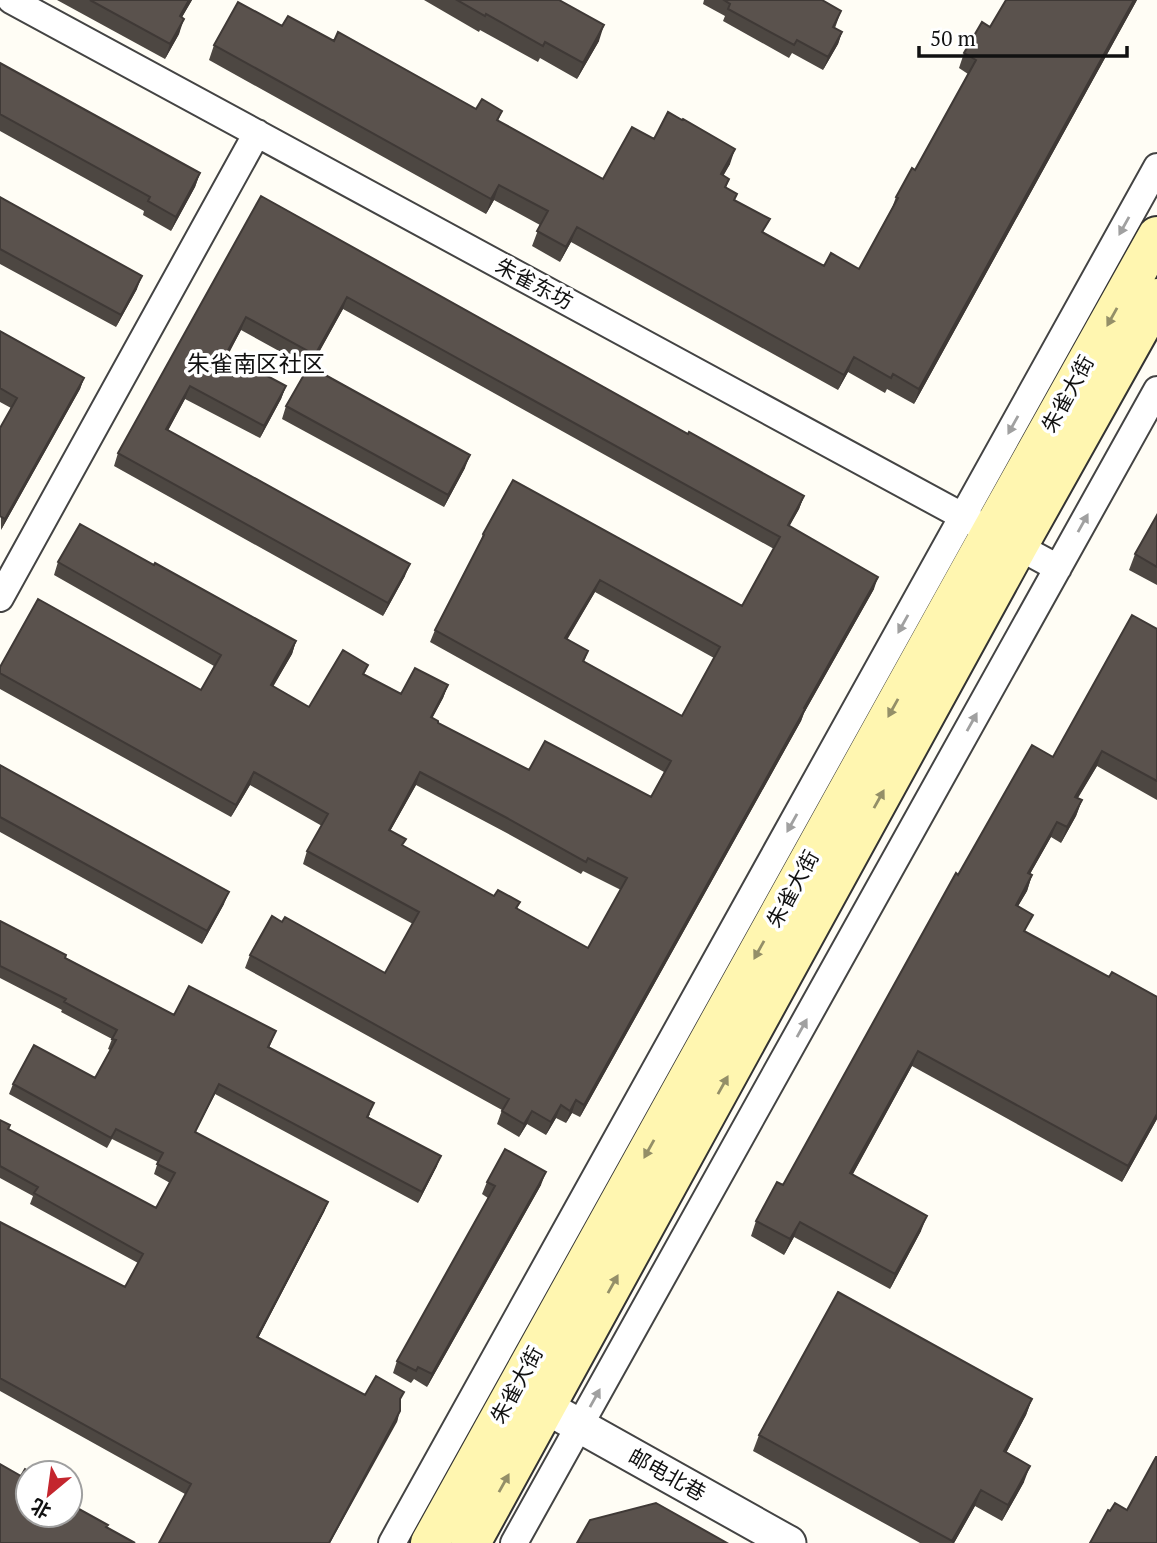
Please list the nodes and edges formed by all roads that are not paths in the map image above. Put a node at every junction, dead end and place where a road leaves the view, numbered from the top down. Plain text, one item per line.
1 (11, 0) edge
2 (257, 133) junction
3 (1157, 167) edge
4 (1157, 236) edge
5 (1157, 298) edge
6 (1157, 390) edge
7 (990, 531) junction
8 (1058, 568) junction
9 (0, 598) edge
10 (546, 1407) junction
11 (580, 1426) junction
12 (392, 1543) edge
13 (430, 1543) edge
14 (471, 1543) edge
15 (514, 1543) edge
16 (789, 1543) edge

1 - 2 street, 朱雀东坊
2 - 7 street, 朱雀东坊
2 - 9 street
3 -> 7 street
4 -> 7 main road, 朱雀大街
5 - 7 main road, 朱雀大街
8 -> 6 street
7 - 8 street, 朱雀东坊
10 -> 7 main road, 朱雀大街
7 -> 12 street
7 -> 13 main road, 朱雀大街
11 -> 8 street
10 - 11 street, 邮电北巷
14 -> 10 main road, 朱雀大街
11 - 15 street
11 - 16 street, 邮电北巷

